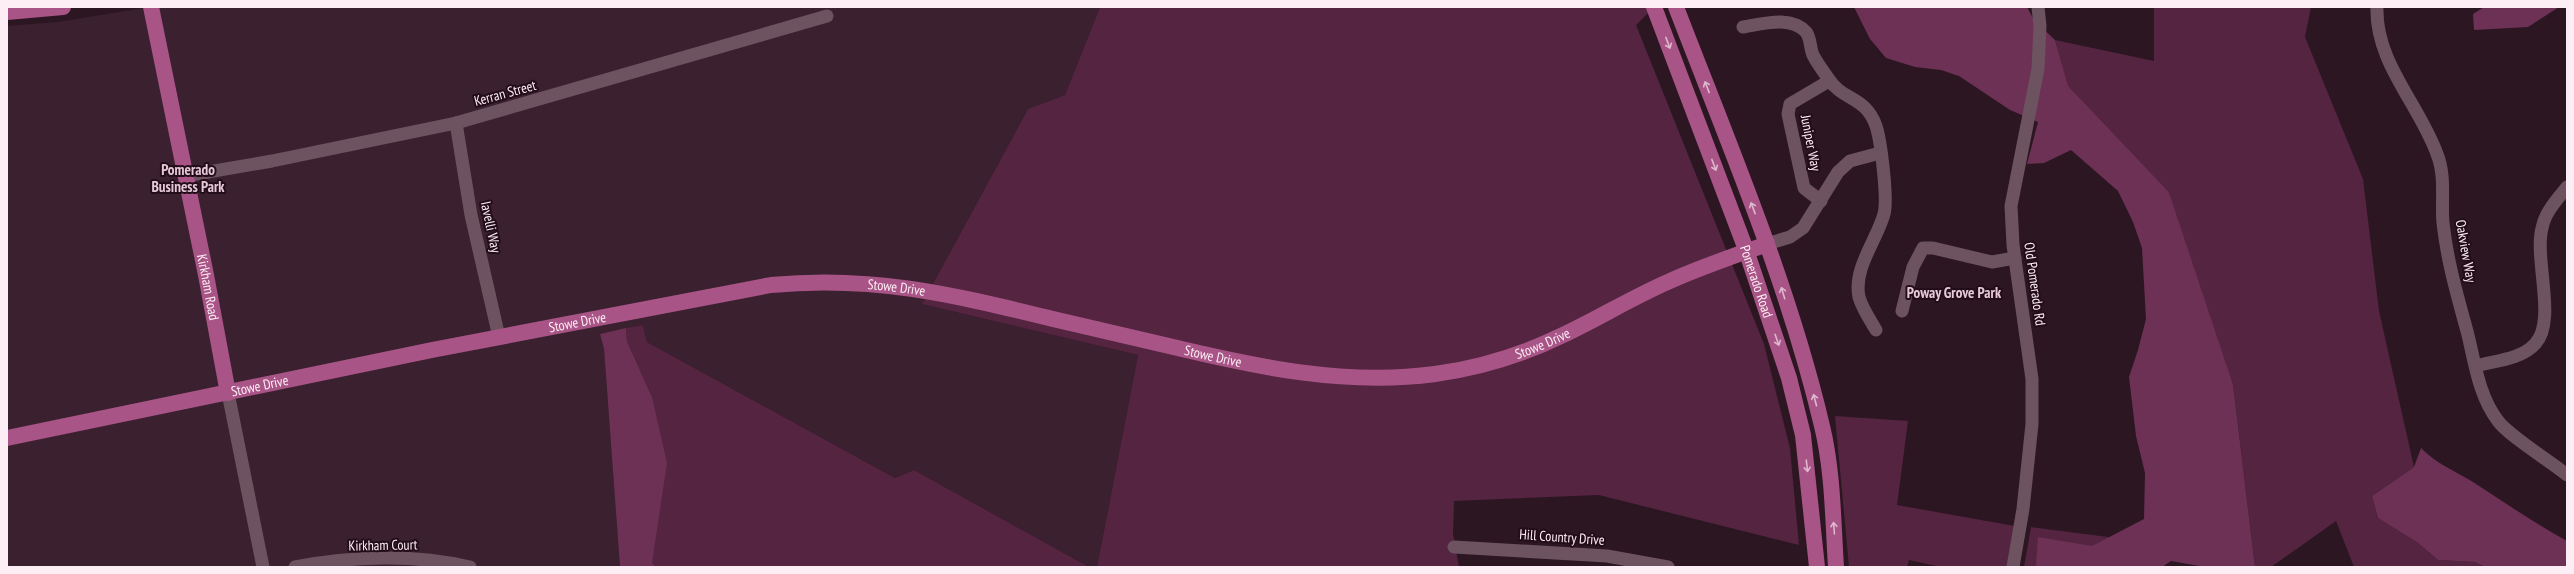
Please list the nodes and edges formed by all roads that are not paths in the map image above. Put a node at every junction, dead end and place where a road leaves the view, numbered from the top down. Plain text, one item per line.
1 (63, 7) edge
2 (151, 7) edge
3 (1654, 7) edge
4 (1676, 7) edge
5 (2038, 7) edge
6 (2377, 7) edge
7 (7, 12) edge
8 (827, 16) dead end
9 (1743, 27) dead end
10 (1829, 81) junction
11 (456, 123) junction
12 (1880, 153) junction
13 (186, 176) junction
14 (2567, 187) edge
15 (1821, 202) junction
16 (1767, 244) junction
17 (1746, 252) junction
18 (2015, 258) junction
19 (1902, 311) dead end
20 (1876, 330) dead end
21 (499, 337) junction
22 (2476, 366) junction
23 (228, 393) junction
24 (7, 438) edge
25 (2567, 475) edge
26 (1454, 546) dead end
27 (1659, 566) edge
28 (263, 567) edge
29 (295, 567) edge
30 (470, 567) edge
31 (1817, 567) edge
32 (1836, 567) edge
33 (2013, 567) edge

1 - 7 main road
2 - 13 main road, Kirkham Road
3 -> 17 main road, Pomerado Road
16 -> 4 main road, Pomerado Road
5 - 18 street, Old Pomerado Rd
6 - 22 street, Oakview Way
8 - 11 street, Kerran Street
9 - 10 street
10 - 12 street
10 - 15 street, Juniper Way
11 - 13 street, Kerran Street
11 - 21 street, Iavelli Way
12 - 15 street
12 - 20 street
13 - 23 main road, Kirkham Road
14 - 22 street
15 - 16 street
16 - 17 main road, Stowe Drive
32 -> 16 main road, Pomerado Road
17 - 21 main road, Stowe Drive
17 -> 31 main road, Pomerado Road
18 - 19 street
18 - 33 street, Old Pomerado Rd
21 - 23 main road, Stowe Drive
22 - 25 street, Oakview Way
23 - 24 main road, Stowe Drive
23 - 28 street, Kirkham Road
26 - 27 street, Hill Country Drive
29 - 30 street, Kirkham Court

